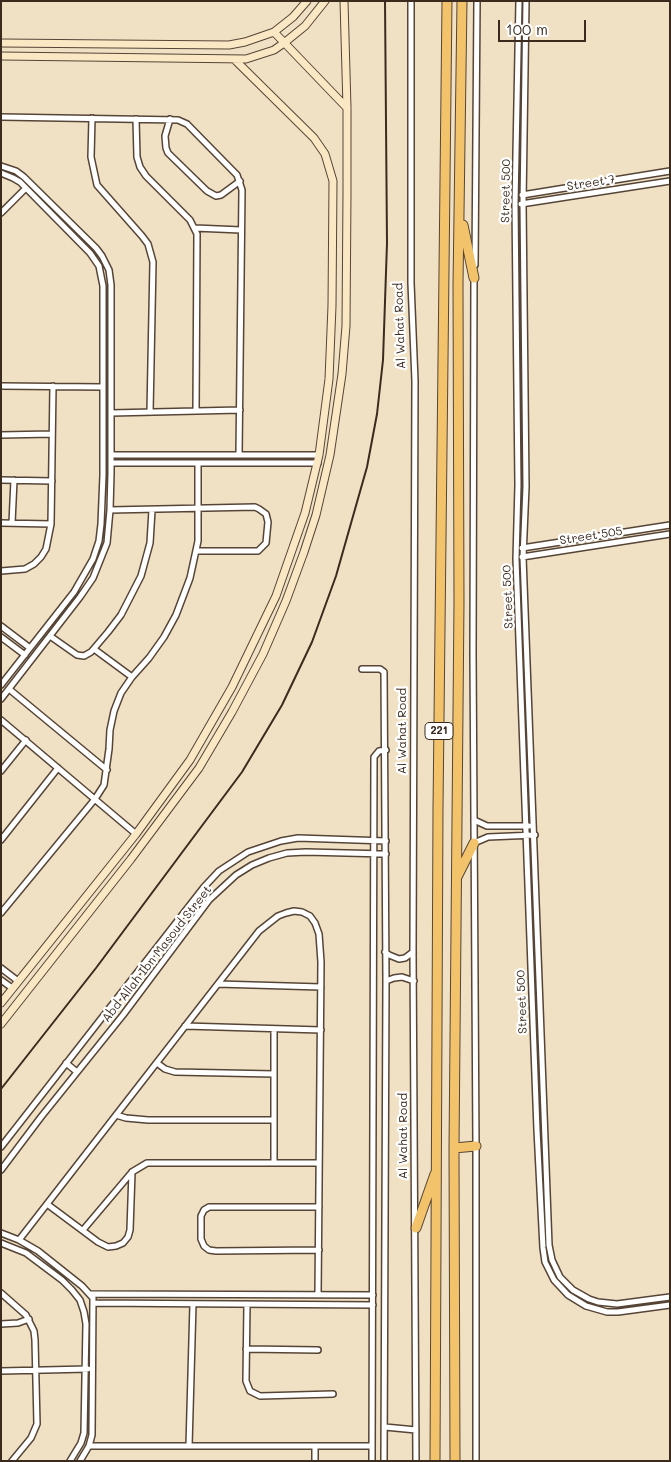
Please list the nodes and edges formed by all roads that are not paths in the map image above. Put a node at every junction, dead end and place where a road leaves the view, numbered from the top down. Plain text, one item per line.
1 (307, 1) edge
2 (325, 1) edge
3 (344, 1) edge
4 (410, 1) edge
5 (447, 1) edge
6 (462, 1) edge
7 (477, 1) edge
8 (519, 1) edge
9 (526, 1) edge
10 (274, 32) junction
11 (1, 43) edge
12 (284, 43) junction
13 (160, 44) junction
14 (1, 56) edge
15 (160, 58) junction
16 (236, 60) junction
17 (518, 60) junction
18 (525, 60) junction
19 (347, 108) junction
20 (1, 117) edge
21 (92, 118) junction
22 (136, 118) junction
23 (170, 119) junction
24 (516, 144) junction
25 (525, 144) junction
26 (1, 166) edge
27 (670, 171) edge
28 (1, 173) edge
29 (240, 181) junction
30 (670, 181) edge
31 (26, 188) junction
32 (333, 193) junction
33 (346, 193) junction
34 (524, 195) junction
35 (516, 196) junction
36 (523, 203) junction
37 (515, 204) junction
38 (459, 209) junction
39 (1, 213) edge
40 (74, 226) junction
41 (195, 228) junction
42 (241, 230) junction
43 (69, 231) junction
44 (474, 278) junction
45 (102, 336) junction
46 (111, 336) junction
47 (1, 386) edge
48 (53, 386) junction
49 (102, 387) junction
50 (240, 410) junction
51 (196, 411) junction
52 (150, 412) junction
53 (110, 413) junction
54 (52, 434) junction
55 (1, 436) edge
56 (239, 455) junction
57 (111, 456) junction
58 (318, 459) junction
59 (111, 463) junction
60 (198, 463) junction
61 (1, 480) edge
62 (14, 480) junction
63 (52, 481) junction
64 (103, 484) junction
65 (111, 484) junction
66 (199, 509) junction
67 (110, 510) junction
68 (152, 510) junction
69 (1, 523) edge
70 (12, 523) junction
71 (51, 524) junction
72 (670, 525) edge
73 (670, 534) edge
74 (524, 548) junction
75 (516, 549) junction
76 (197, 551) junction
77 (524, 557) junction
78 (516, 559) junction
79 (1, 571) edge
80 (1, 626) edge
81 (50, 636) junction
82 (1, 637) edge
83 (30, 648) junction
84 (94, 649) junction
85 (25, 655) junction
86 (362, 669) dead end
87 (132, 677) junction
88 (1, 685) edge
89 (9, 689) junction
90 (1, 699) edge
91 (1, 720) edge
92 (26, 740) junction
93 (386, 750) junction
94 (58, 768) junction
95 (107, 770) junction
96 (1, 771) edge
97 (524, 776) junction
98 (532, 776) junction
99 (164, 796) junction
100 (95, 799) junction
101 (173, 804) junction
102 (474, 820) junction
103 (526, 826) junction
104 (534, 826) junction
105 (136, 834) junction
106 (526, 835) junction
107 (534, 835) junction
108 (1, 840) edge
109 (375, 841) junction
110 (386, 841) junction
111 (474, 843) junction
112 (375, 854) junction
113 (386, 854) junction
114 (456, 879) junction
115 (1, 902) edge
116 (7, 906) junction
117 (1, 913) edge
118 (537, 916) junction
119 (529, 917) junction
120 (386, 952) junction
121 (413, 952) junction
122 (539, 961) junction
123 (531, 962) junction
124 (1, 968) edge
125 (1, 980) edge
126 (18, 981) junction
127 (386, 981) junction
128 (414, 981) junction
129 (218, 984) junction
130 (321, 986) junction
131 (12, 988) junction
132 (1, 1003) edge
133 (1, 1024) edge
134 (185, 1026) junction
135 (274, 1029) junction
136 (321, 1030) junction
137 (66, 1063) junction
138 (157, 1063) junction
139 (77, 1072) junction
140 (274, 1074) junction
141 (535, 1074) junction
142 (542, 1074) junction
143 (116, 1115) junction
144 (274, 1120) junction
145 (476, 1146) junction
146 (1, 1147) edge
147 (454, 1148) junction
148 (274, 1163) junction
149 (319, 1163) junction
150 (437, 1166) junction
151 (1, 1170) edge
152 (132, 1172) junction
153 (540, 1191) junction
154 (548, 1191) junction
155 (47, 1204) junction
156 (319, 1207) junction
157 (416, 1228) junction
158 (83, 1230) junction
159 (1, 1233) edge
160 (19, 1240) junction
161 (1, 1243) edge
162 (318, 1250) junction
163 (373, 1258) junction
164 (386, 1259) junction
165 (552, 1260) junction
166 (545, 1262) junction
167 (55, 1264) junction
168 (50, 1271) junction
169 (1, 1293) edge
170 (91, 1294) junction
171 (318, 1294) junction
172 (372, 1295) junction
173 (670, 1297) edge
174 (94, 1303) junction
175 (193, 1304) junction
176 (247, 1304) junction
177 (373, 1305) junction
178 (670, 1305) edge
179 (29, 1319) junction
180 (1, 1324) edge
181 (246, 1349) junction
182 (318, 1350) dead end
183 (85, 1369) junction
184 (93, 1369) junction
185 (36, 1370) junction
186 (1, 1371) edge
187 (333, 1394) dead end
188 (384, 1426) junction
189 (416, 1430) junction
190 (89, 1446) junction
191 (189, 1446) junction
192 (315, 1446) junction
193 (372, 1446) junction
194 (12, 1461) edge
195 (70, 1461) edge
196 (80, 1461) edge
197 (315, 1461) edge
198 (372, 1461) edge
199 (384, 1461) edge
200 (416, 1461) edge
201 (435, 1461) edge
202 (455, 1461) edge
203 (476, 1461) edge

1 - 10 street
2 - 12 street
3 - 19 street
4 - 121 street, Al Wahat Road / 221
5 - 150 highway, 221
6 - 38 highway, 221
7 - 44 street
8 - 17 street, Street 500
9 - 18 street, Street 500
10 - 12 street
10 - 13 street
11 - 13 street
12 - 16 street
12 - 19 street
13 - 15 street
14 - 15 street
15 - 16 street
16 - 32 street
17 - 18 street
17 - 24 street, Street 500
18 - 25 street, Street 500
19 - 33 street
20 - 21 street
21 - 22 street
21 - 52 street
22 - 23 street
22 - 41 street
23 - 29 street
23 - 29 street
24 - 25 street
24 - 35 street, Street 500
25 - 34 street, Street 500
26 - 40 street
27 - 34 street, Street 7
28 - 31 street
29 - 42 street
30 - 36 street, Street 7
31 - 39 street
31 - 43 street
32 - 33 street
32 - 58 street
33 - 101 street
34 - 35 street, Street 7
34 - 36 street, Street 500
35 - 37 street, Street 500
36 - 37 street, Street 7
36 - 74 street, Street 500
37 - 75 street, Street 500
38 - 44 highway
38 - 114 highway, 221
40 - 43 street
40 - 46 street
41 - 42 street
41 - 51 street
42 - 50 street
43 - 45 street
44 - 102 street
45 - 46 street
45 - 49 street
46 - 53 street
47 - 48 street
48 - 49 street
48 - 54 street
49 - 64 street
50 - 51 street
50 - 56 street
51 - 52 street
52 - 53 street
53 - 57 street
54 - 55 street
54 - 63 street
56 - 57 street
56 - 58 street
57 - 59 street
58 - 60 street
58 - 99 street
59 - 60 street
59 - 65 street
60 - 66 street
61 - 62 street
62 - 63 street
62 - 70 street
63 - 71 street
64 - 65 street
64 - 83 street
65 - 67 street
66 - 68 street
66 - 76 street
66 - 76 street
67 - 68 street
67 - 81 street
68 - 84 street
69 - 70 street
70 - 71 street
71 - 79 street
72 - 74 street, Street 505
73 - 77 street, Street 505
74 - 75 street, Street 505
74 - 77 street, Street 500
75 - 78 street, Street 500
76 - 87 street
77 - 78 street, Street 505
77 - 98 street, Street 500
78 - 97 street, Street 500
80 - 83 street
81 - 84 street
81 - 89 street
82 - 85 street
83 - 85 street
84 - 87 street
85 - 88 street
86 - 93 street
87 - 95 street
89 - 90 street
89 - 95 street
91 - 92 street
92 - 94 street
92 - 96 street
93 - 109 street
93 - 110 street
94 - 100 street
94 - 108 street
95 - 100 street
97 - 98 street
97 - 103 street, Street 500
98 - 104 street, Street 500
99 - 101 street
99 - 105 street
100 - 105 street
100 - 116 street
101 - 133 street
102 - 103 street
102 - 111 street
103 - 104 street
103 - 106 street, Street 500
104 - 107 street, Street 500
105 - 126 street
106 - 107 street
106 - 111 street
106 - 119 street, Street 500
107 - 118 street, Street 500
109 - 110 street, Abd Allah Ibn Masoud Street
109 - 112 street
109 - 137 street, Abd Allah Ibn Masoud Street
110 - 113 street
111 - 114 highway
111 - 145 street
112 - 113 street, Abd Allah Ibn Masoud Street
112 - 139 street, Abd Allah Ibn Masoud Street
112 - 163 street
113 - 120 street
114 - 147 highway, 221
115 - 116 street
116 - 117 street
118 - 119 street
118 - 122 street, Street 500
119 - 123 street, Street 500
120 - 121 street
120 - 127 street
121 - 128 street, Al Wahat Road / 221
122 - 123 street
122 - 142 street, Street 500
123 - 141 street, Street 500
124 - 126 street
125 - 131 street
126 - 131 street
127 - 128 street
127 - 164 street
128 - 157 street, Al Wahat Road / 221
129 - 130 street
129 - 130 street
129 - 134 street
130 - 136 street
131 - 132 street
134 - 135 street
134 - 138 street
135 - 136 street
135 - 140 street
136 - 149 street
137 - 139 street
137 - 146 street, Abd Allah Ibn Masoud Street
138 - 140 street
138 - 143 street
139 - 151 street, Abd Allah Ibn Masoud Street
140 - 144 street
141 - 142 street
141 - 153 street, Street 500
142 - 154 street, Street 500
143 - 144 street
143 - 155 street
144 - 148 street
145 - 147 highway
145 - 203 street
147 - 202 highway, 221
148 - 149 street
148 - 152 street
149 - 156 street
150 - 157 highway
150 - 201 highway, 221
152 - 158 street
152 - 158 street
153 - 154 street
153 - 166 street, Street 500
154 - 165 street, Street 500
155 - 158 street
155 - 160 street
156 - 162 street
156 - 162 street
157 - 189 street, Al Wahat Road / 221
159 - 160 street
160 - 167 street
161 - 168 street
162 - 171 street
163 - 164 street
163 - 172 street
164 - 188 street
165 - 166 street
165 - 173 street
166 - 178 street
167 - 168 street
167 - 170 street
168 - 183 street
169 - 179 street
170 - 171 street
170 - 174 street
171 - 172 street
172 - 177 street
174 - 175 street
174 - 184 street
175 - 176 street
175 - 191 street
176 - 177 street
176 - 181 street
177 - 193 street
179 - 180 street
179 - 185 street
181 - 182 street
181 - 187 street
183 - 184 street
183 - 185 street
183 - 195 street
184 - 190 street
185 - 186 street
185 - 194 street
188 - 189 street
188 - 199 street
189 - 200 street, Al Wahat Road / 221
190 - 191 street
190 - 196 street
191 - 192 street
192 - 193 street
192 - 197 street
193 - 198 street

